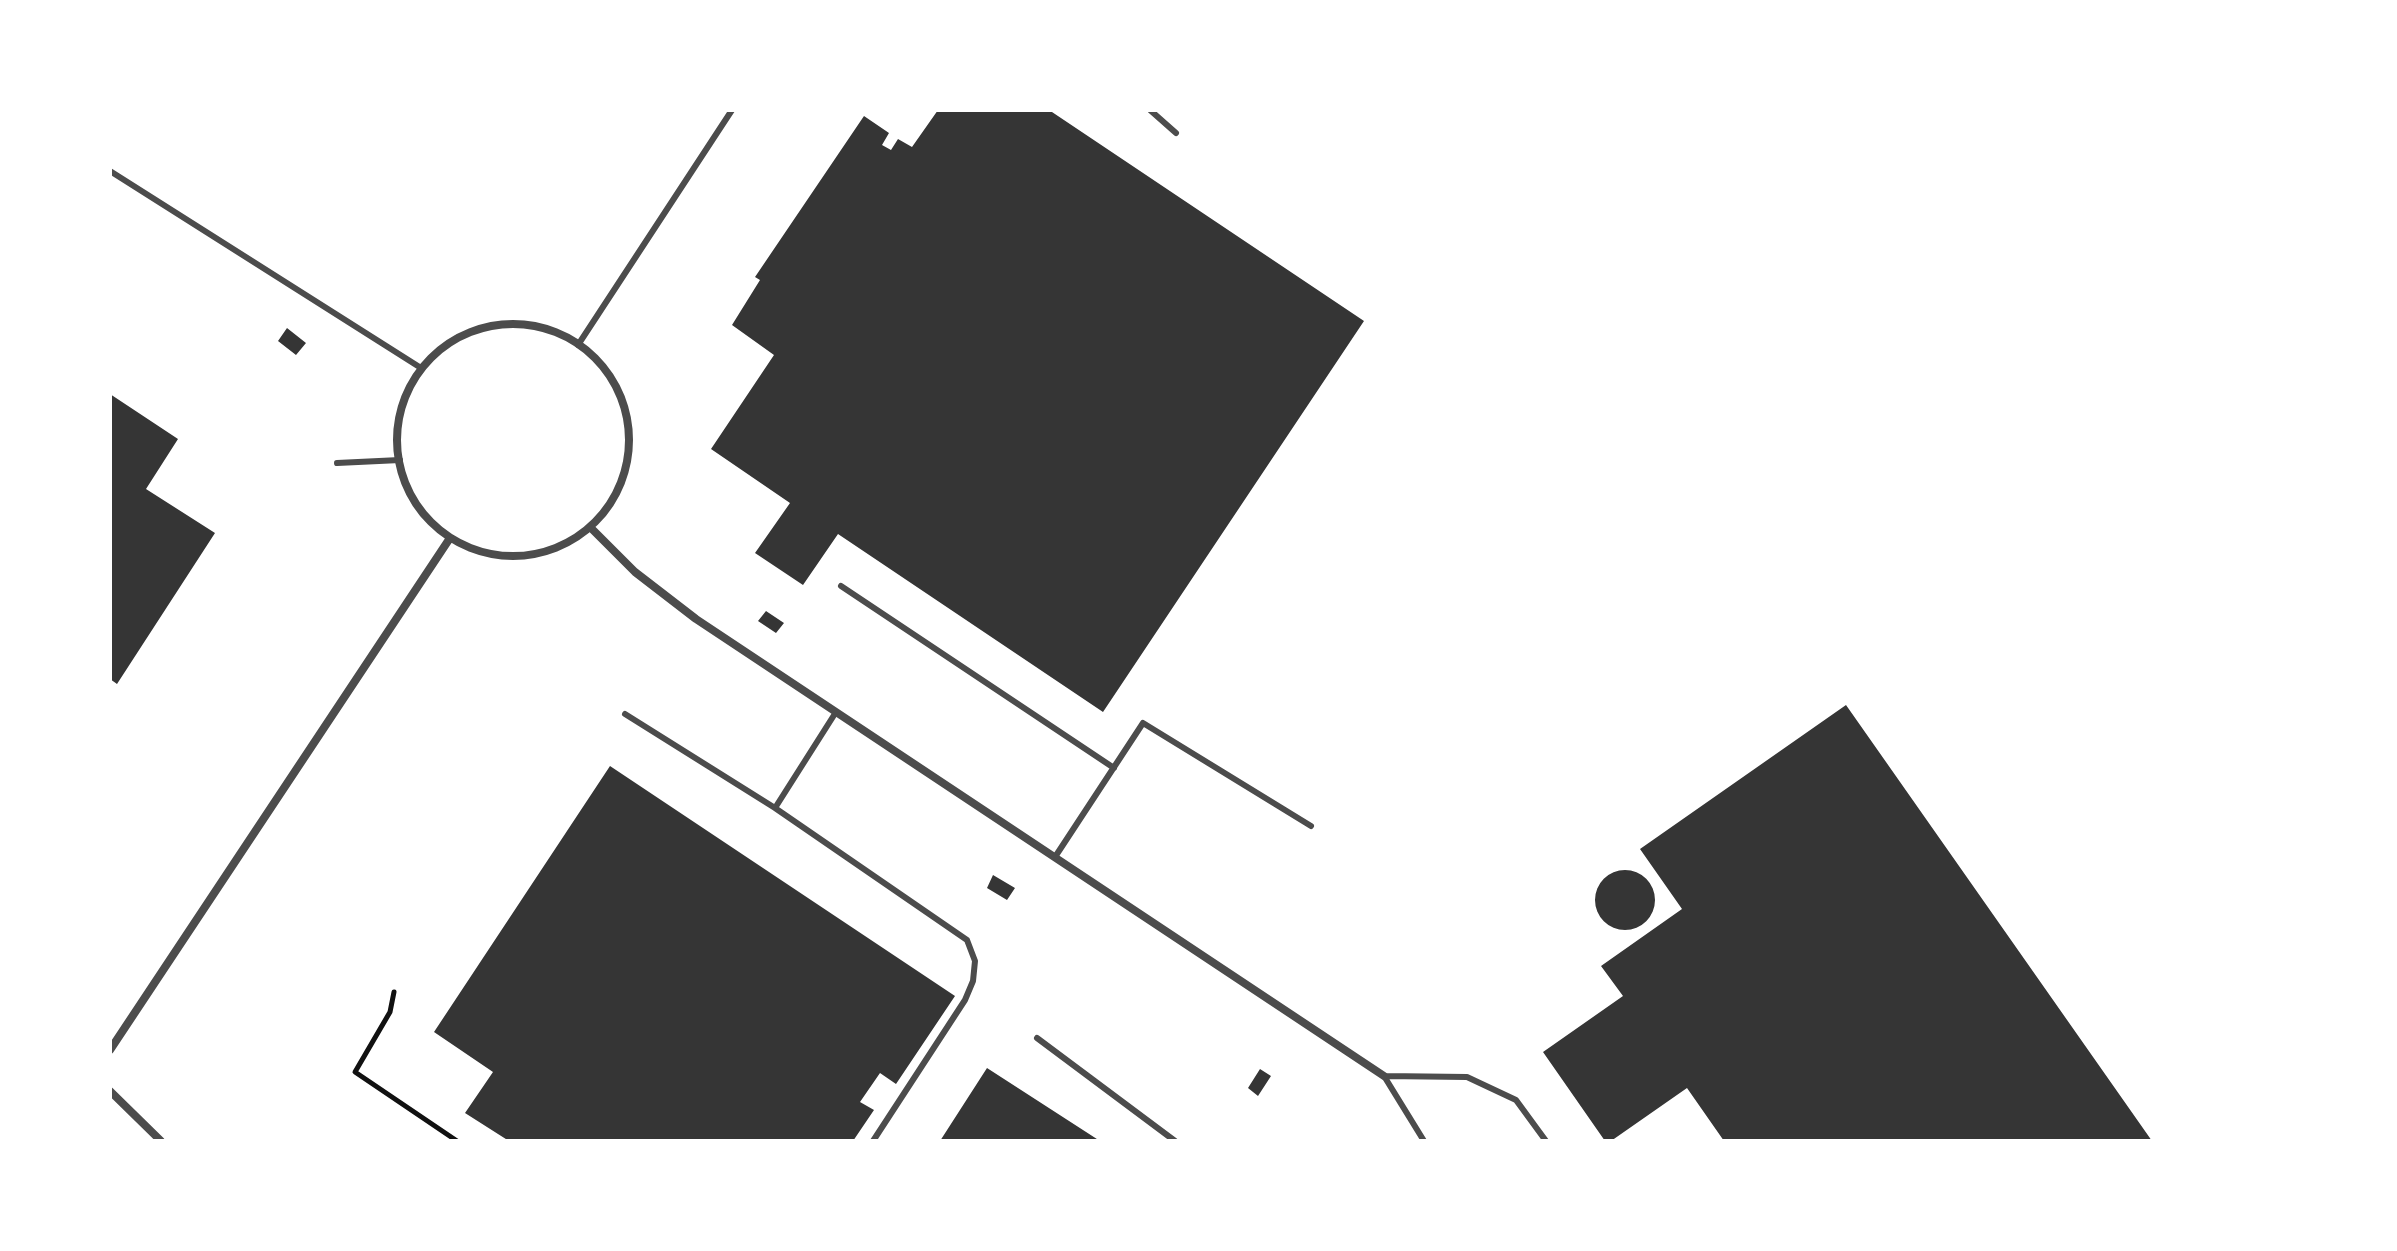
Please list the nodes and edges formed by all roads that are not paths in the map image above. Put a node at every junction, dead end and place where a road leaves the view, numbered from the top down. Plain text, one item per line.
1 (732, 110) edge
2 (1150, 110) edge
3 (1176, 133) dead end
4 (110, 171) edge
5 (578, 345) junction
6 (421, 368) junction
7 (400, 460) junction
8 (337, 463) dead end
9 (590, 527) junction
10 (450, 538) junction
11 (841, 586) dead end
12 (836, 712) junction
13 (625, 714) dead end
14 (1114, 768) junction
15 (775, 808) junction
16 (1311, 826) dead end
17 (1055, 857) junction
18 (1037, 1038) dead end
19 (110, 1050) edge
20 (1384, 1076) junction
21 (110, 1091) edge
22 (161, 1141) edge
23 (873, 1141) edge
24 (1175, 1141) edge
25 (1424, 1141) edge
26 (1546, 1141) edge

1 - 5 lane
2 - 3 lane
4 - 6 lane
5 - 6 street
5 - 9 street
6 - 7 street
7 - 8 lane
7 - 10 street
9 - 10 street
9 - 12 street
10 - 19 street
11 - 14 lane
12 - 15 lane
12 - 17 street
13 - 15 lane
14 - 16 lane
14 - 17 lane
15 - 23 lane
17 - 20 street
18 - 24 lane
20 - 25 lane
20 - 26 lane
21 - 22 street

